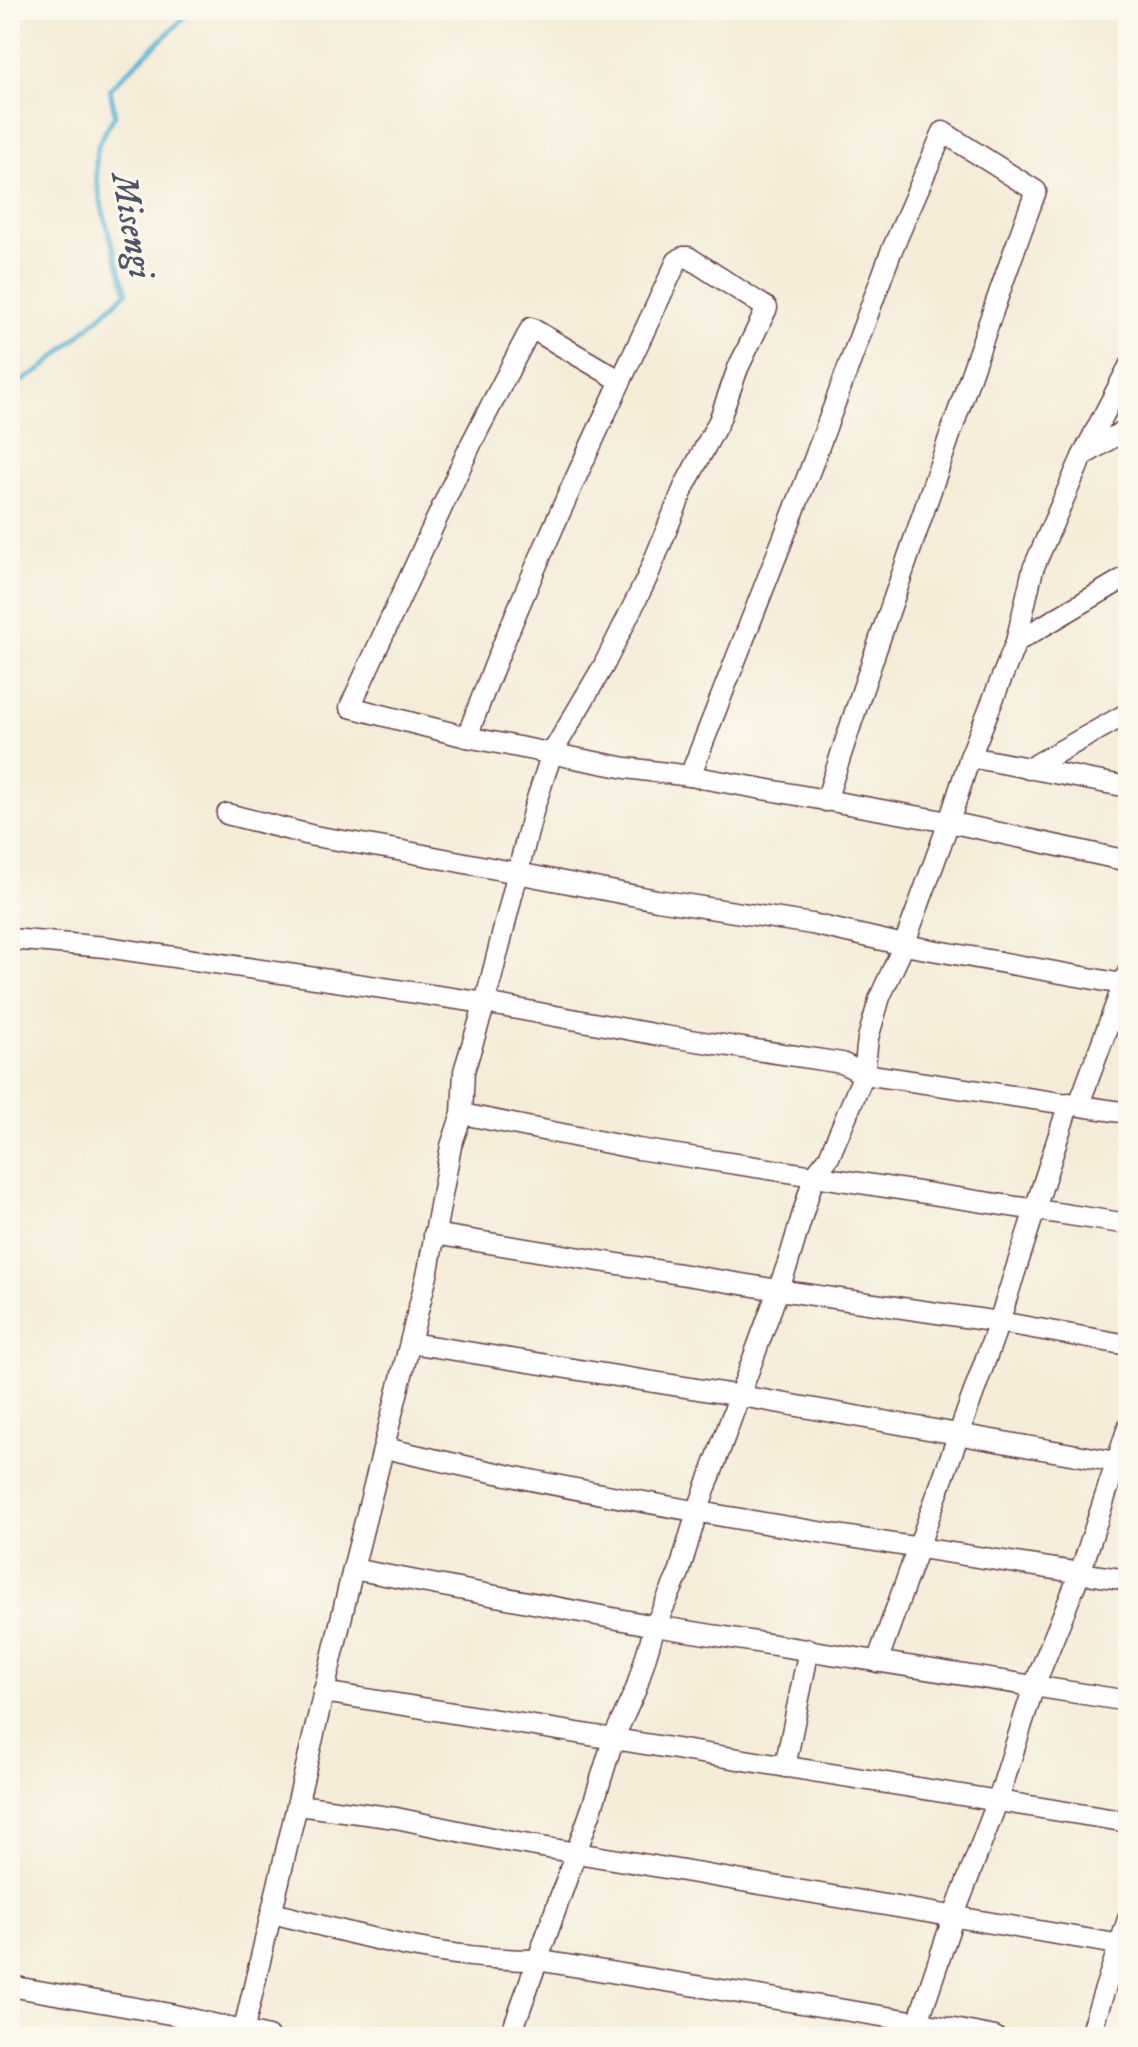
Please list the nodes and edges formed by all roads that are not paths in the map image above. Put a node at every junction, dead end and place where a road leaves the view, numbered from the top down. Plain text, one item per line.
1 (1128, 368) edge
2 (621, 381) junction
3 (1128, 428) edge
4 (1082, 457) junction
5 (1128, 576) edge
6 (1016, 642) junction
7 (1128, 713) edge
8 (467, 737) junction
9 (552, 753) junction
10 (970, 757) junction
11 (1028, 769) junction
12 (690, 776) junction
13 (1128, 787) edge
14 (826, 801) junction
15 (227, 814) dead end
16 (949, 822) junction
17 (1128, 861) edge
18 (518, 874) junction
19 (10, 939) edge
20 (904, 945) junction
21 (1127, 980) edge
22 (485, 1003) junction
23 (864, 1074) junction
24 (1074, 1104) junction
25 (1128, 1113) edge
26 (462, 1114) junction
27 (814, 1176) junction
28 (1034, 1208) junction
29 (1128, 1224) edge
30 (434, 1234) junction
31 (778, 1290) junction
32 (999, 1322) junction
33 (411, 1343) junction
34 (1128, 1345) edge
35 (741, 1396) junction
36 (1128, 1427) edge
37 (956, 1435) junction
38 (385, 1448) junction
39 (1122, 1463) edge
40 (697, 1512) junction
41 (919, 1547) junction
42 (353, 1569) junction
43 (1080, 1573) junction
44 (1128, 1580) edge
45 (655, 1626) junction
46 (809, 1649) junction
47 (877, 1662) junction
48 (1034, 1686) junction
49 (323, 1692) junction
50 (1128, 1701) edge
51 (614, 1737) junction
52 (785, 1767) junction
53 (998, 1800) junction
54 (298, 1805) junction
55 (1128, 1822) edge
56 (575, 1853) junction
57 (273, 1913) junction
58 (954, 1915) junction
59 (1128, 1919) edge
60 (1123, 1945) edge
61 (536, 1960) junction
62 (10, 1986) edge
63 (916, 2030) edge
64 (242, 2035) edge
65 (268, 2037) edge
66 (510, 2037) edge
67 (995, 2037) edge
68 (1089, 2037) edge

1 - 4 street
2 - 8 street
2 - 8 street
2 - 9 street
3 - 4 street
4 - 6 street
5 - 6 street
6 - 10 street
7 - 11 street
8 - 9 street
9 - 12 street
9 - 18 street
10 - 11 street
10 - 16 street
11 - 13 street
12 - 14 street
12 - 14 street
14 - 16 street
15 - 18 street
16 - 17 street
16 - 20 street
18 - 20 street
18 - 22 street
19 - 22 street
20 - 21 street
20 - 23 street
21 - 24 street
22 - 23 street
22 - 26 street
23 - 24 street
23 - 27 street
24 - 25 street
24 - 28 street
26 - 27 street
26 - 30 street
27 - 28 street
27 - 31 street
28 - 29 street
28 - 32 street
30 - 31 street
30 - 33 street
31 - 32 street
31 - 35 street
32 - 34 street
32 - 37 street
33 - 35 street
33 - 38 street
35 - 37 street
35 - 40 street
36 - 39 street
37 - 39 street
37 - 41 street
38 - 40 street
38 - 42 street
39 - 43 street
40 - 41 street
40 - 45 street
41 - 43 street
41 - 47 street
42 - 45 street
42 - 49 street
43 - 44 street
43 - 48 street
45 - 46 street
45 - 51 street
46 - 47 street
46 - 52 street
47 - 48 street
48 - 50 street
48 - 53 street
49 - 51 street
49 - 54 street
51 - 52 street
51 - 56 street
52 - 53 street
53 - 55 street
53 - 58 street
54 - 56 street
54 - 57 street
56 - 58 street
56 - 61 street
57 - 61 street
57 - 64 street
58 - 60 street
58 - 63 street
59 - 60 street
60 - 68 street
61 - 63 street
61 - 66 street
62 - 64 street
63 - 67 street
64 - 65 street

